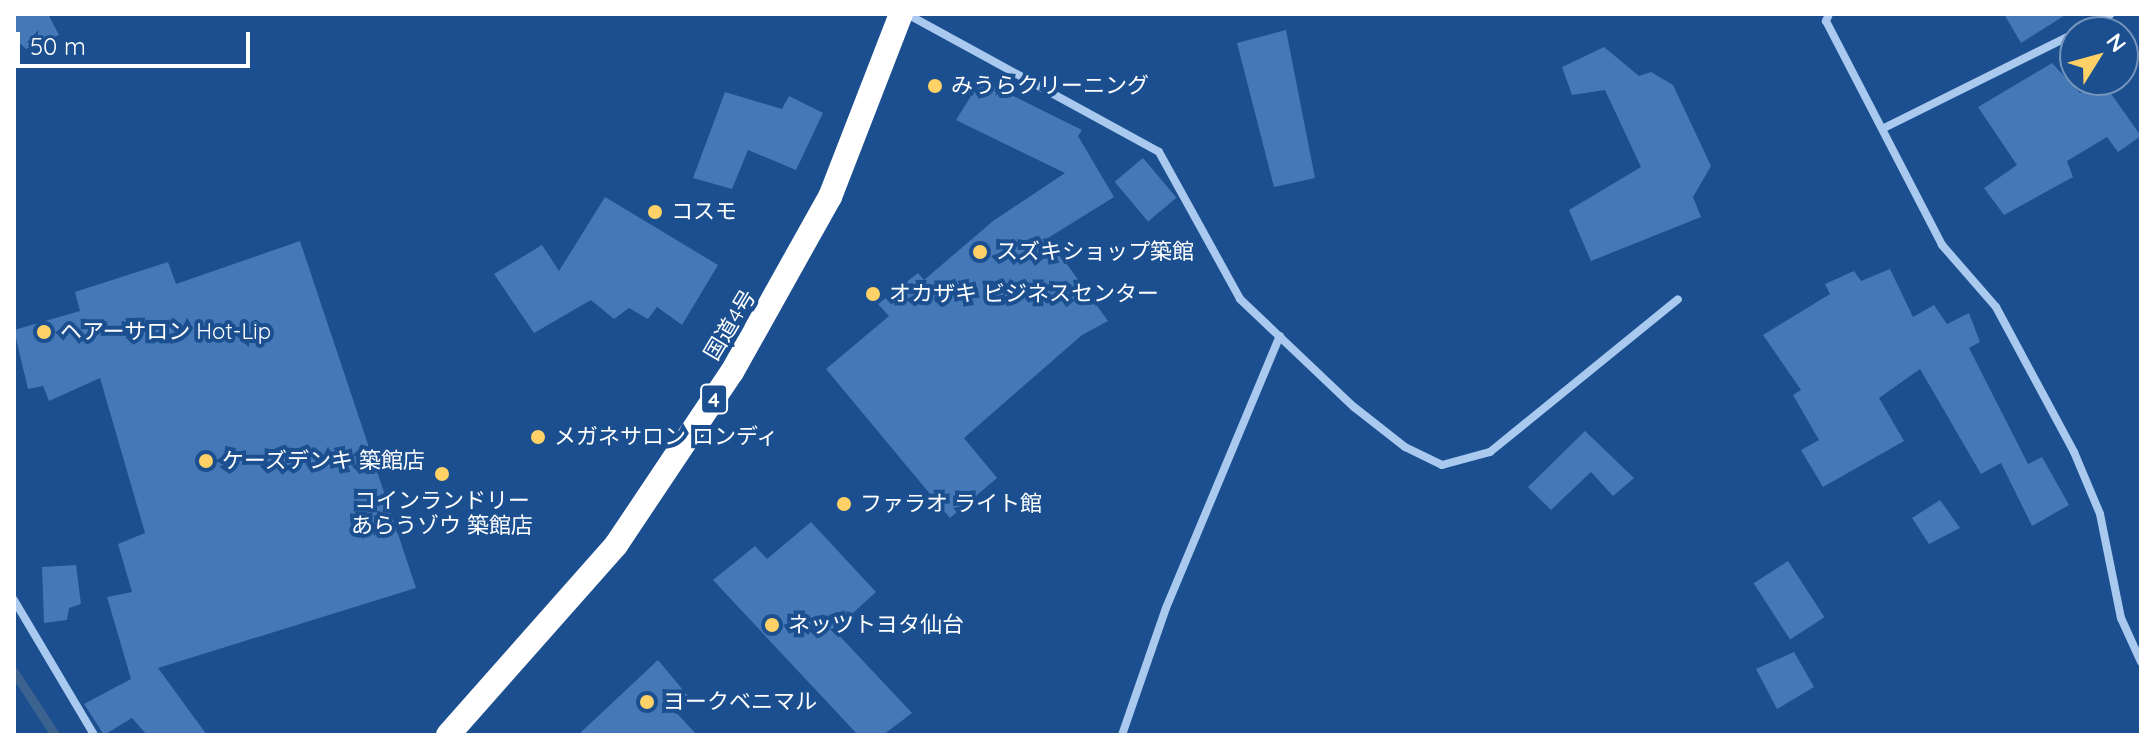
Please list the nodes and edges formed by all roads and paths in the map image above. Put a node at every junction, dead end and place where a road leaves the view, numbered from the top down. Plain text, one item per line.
1 (904, 14) edge
2 (1829, 14) edge
3 (2059, 41) edge
4 (1884, 128) junction
5 (1678, 299) dead end
6 (1280, 336) junction
7 (14, 600) edge
8 (2141, 662) edge
9 (94, 735) edge
10 (448, 735) edge
11 (1122, 735) edge

1 - 6 street
1 - 10 highway, 国道4号 / 4
2 - 4 street
3 - 4 street
4 - 8 street
5 - 6 street
6 - 11 street
7 - 9 street

